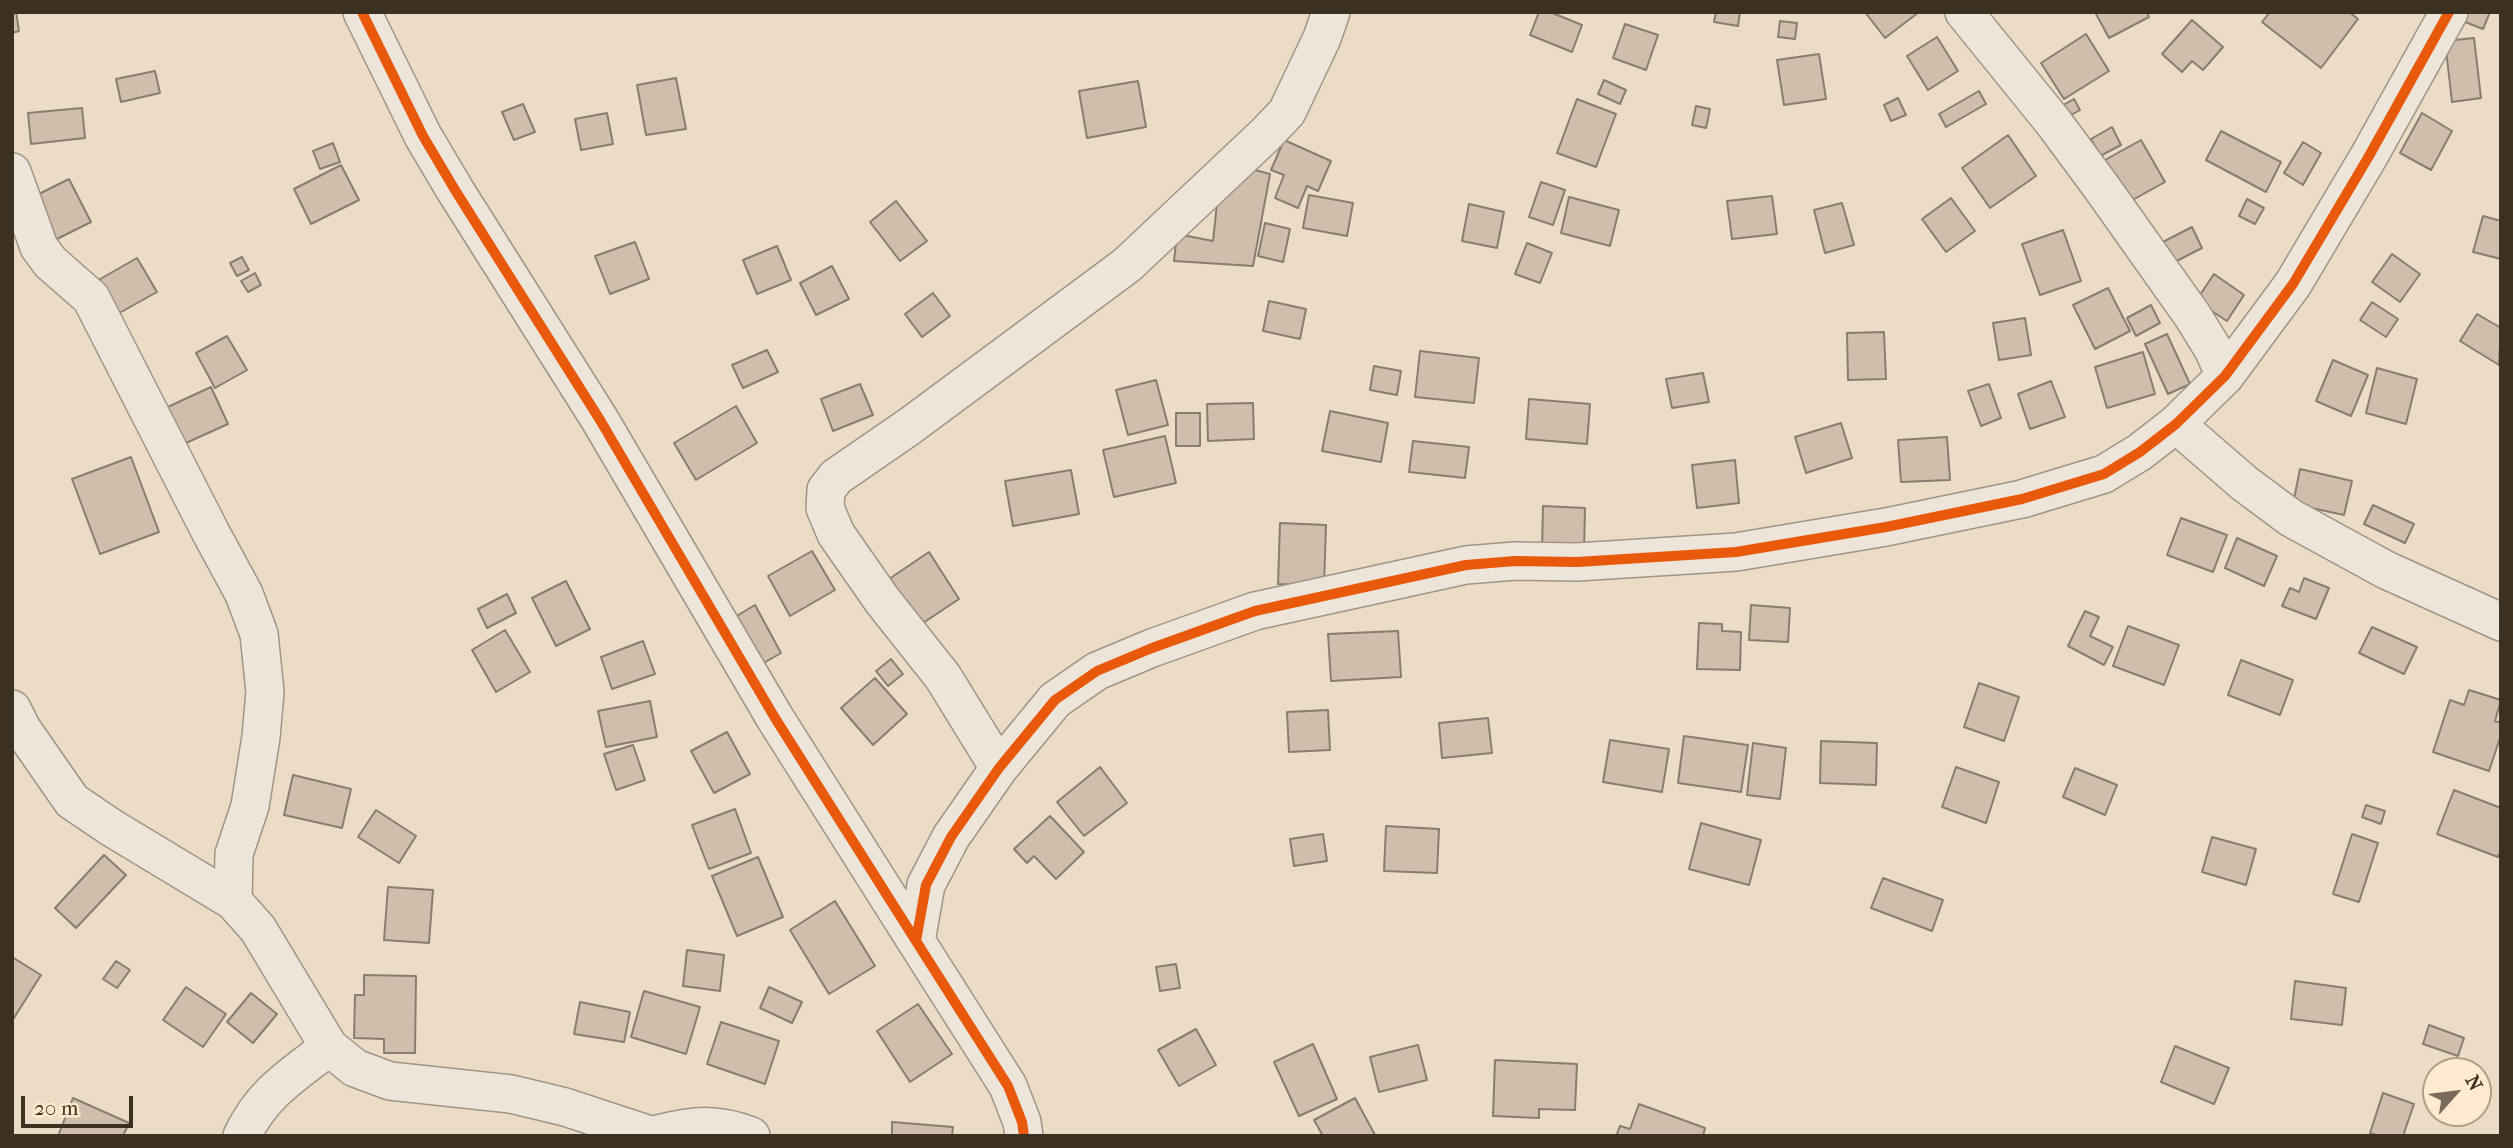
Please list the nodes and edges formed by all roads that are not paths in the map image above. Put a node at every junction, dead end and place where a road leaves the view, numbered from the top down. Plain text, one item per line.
1 (362, 12) edge
2 (1331, 12) edge
3 (1964, 12) edge
4 (2449, 12) edge
5 (12, 172) edge
6 (2225, 376) junction
7 (2176, 424) junction
8 (2501, 622) edge
9 (12, 709) edge
10 (999, 768) junction
11 (233, 901) junction
12 (916, 941) junction
13 (329, 1047) junction
14 (242, 1136) edge
15 (650, 1136) edge
16 (751, 1136) edge
17 (1024, 1136) edge

1 - 12 street
2 - 10 street
3 - 6 street
4 - 6 street
5 - 11 street
6 - 7 street
7 - 8 street
7 - 10 street
9 - 11 street
10 - 12 street
11 - 13 street
12 - 17 street
13 - 14 street
13 - 15 street
15 - 16 street

